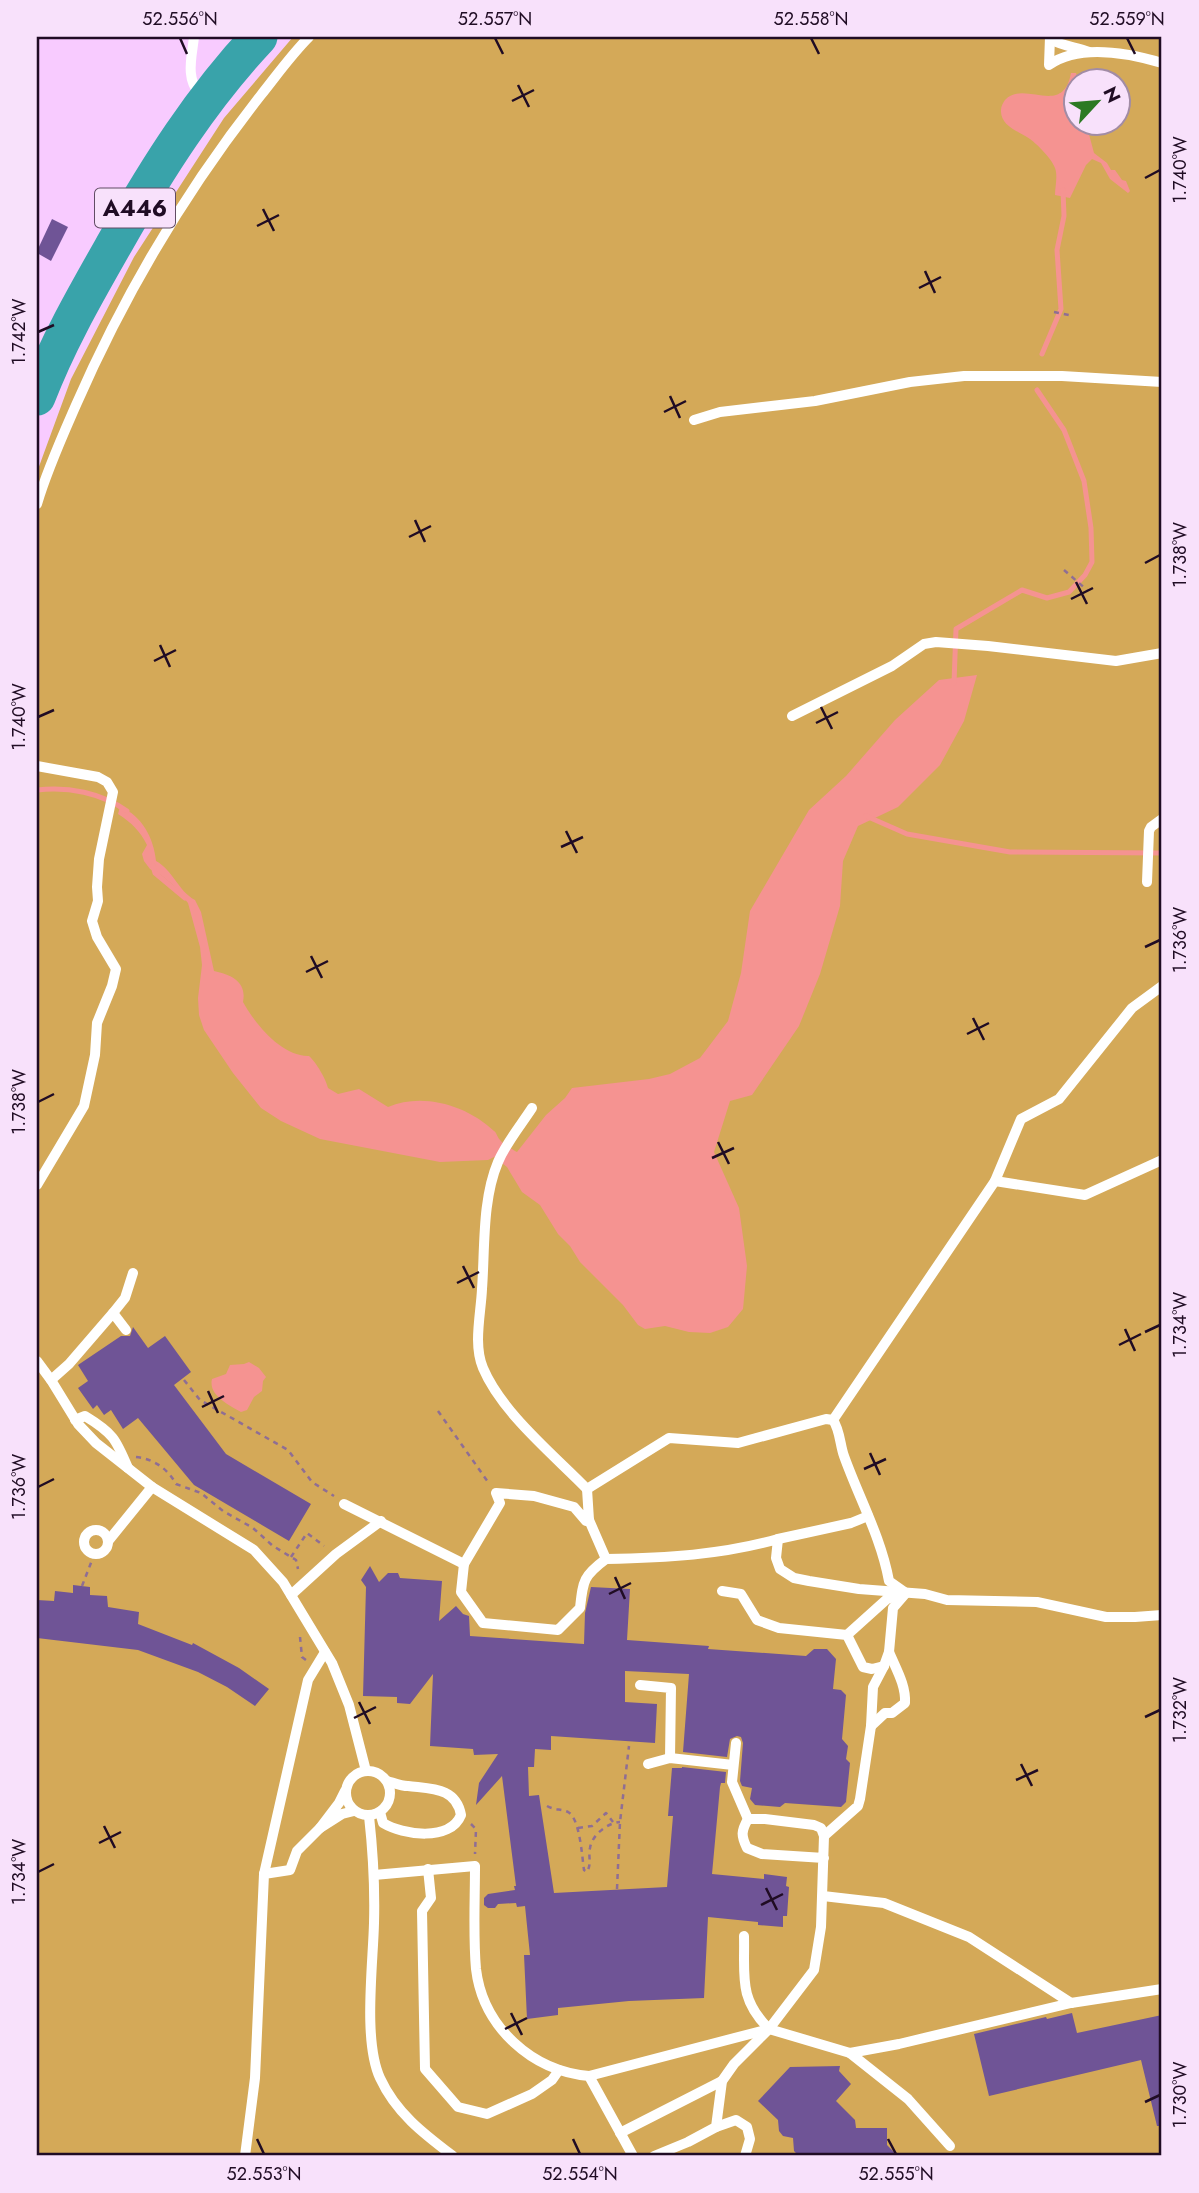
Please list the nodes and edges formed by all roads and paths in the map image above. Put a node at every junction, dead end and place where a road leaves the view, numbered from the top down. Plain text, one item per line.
1 (194, 37) edge
2 (259, 37) edge
3 (309, 37) edge
4 (1050, 38) edge
5 (1089, 52) junction
6 (1162, 63) edge
7 (206, 99) junction
8 (1055, 313) dead end
9 (1067, 315) dead end
10 (1162, 382) edge
11 (37, 397) edge
12 (694, 420) dead end
13 (37, 504) edge
14 (1064, 570) dead end
15 (1087, 590) dead end
16 (1162, 653) edge
17 (792, 716) dead end
18 (37, 766) edge
19 (1162, 819) edge
20 (1147, 883) dead end
21 (1162, 986) edge
22 (533, 1108) dead end
23 (1162, 1160) edge
24 (995, 1181) junction
25 (37, 1185) edge
26 (133, 1273) dead end
27 (113, 1313) junction
28 (126, 1330) dead end
29 (37, 1361) edge
30 (51, 1380) junction
31 (184, 1380) dead end
32 (438, 1411) dead end
33 (75, 1420) junction
34 (833, 1420) junction
35 (123, 1455) junction
36 (129, 1469) junction
37 (152, 1487) junction
38 (587, 1489) junction
39 (496, 1493) junction
40 (345, 1504) joint
41 (574, 1507) junction
42 (868, 1516) junction
43 (589, 1520) junction
44 (381, 1521) junction
45 (778, 1539) junction
46 (108, 1540) junction
47 (326, 1548) dead end
48 (471, 1552) junction
49 (94, 1555) junction
50 (449, 1556) junction
51 (291, 1557) junction
52 (606, 1559) junction
53 (464, 1563) junction
54 (299, 1573) dead end
55 (889, 1581) junction
56 (82, 1586) dead end
57 (878, 1590) junction
58 (722, 1591) dead end
59 (906, 1593) junction
60 (291, 1595) junction
61 (890, 1603) junction
62 (1162, 1615) edge
63 (300, 1634) dead end
64 (847, 1635) junction
65 (325, 1652) junction
66 (889, 1652) junction
67 (884, 1666) junction
68 (863, 1667) junction
69 (314, 1668) junction
70 (640, 1685) dead end
71 (873, 1687) junction
72 (870, 1726) junction
73 (736, 1743) dead end
74 (629, 1746) dead end
75 (670, 1758) junction
76 (648, 1764) dead end
77 (733, 1765) junction
78 (366, 1771) junction
79 (387, 1781) junction
80 (345, 1791) junction
81 (547, 1806) dead end
82 (354, 1811) junction
83 (380, 1812) junction
84 (461, 1815) junction
85 (369, 1816) junction
86 (748, 1819) junction
87 (613, 1822) junction
88 (620, 1822) junction
89 (592, 1826) junction
90 (320, 1828) junction
91 (577, 1828) junction
92 (599, 1832) junction
93 (824, 1836) junction
94 (580, 1842) junction
95 (590, 1846) junction
96 (824, 1858) junction
97 (475, 1866) junction
98 (428, 1869) junction
99 (264, 1874) junction
100 (374, 1875) junction
101 (617, 1889) dead end
102 (823, 1896) junction
103 (744, 1936) dead end
104 (1162, 1989) edge
105 (1071, 2003) junction
106 (769, 2029) junction
107 (850, 2053) junction
108 (559, 2070) junction
109 (589, 2076) junction
110 (722, 2081) junction
111 (716, 2127) junction
112 (620, 2133) junction
113 (950, 2146) dead end
114 (673, 2148) junction
115 (245, 2156) edge
116 (453, 2156) edge
117 (633, 2156) edge
118 (654, 2156) edge
119 (684, 2156) edge
120 (745, 2156) edge

1 - 7 lane
2 - 7 highway, A446
3 - 13 lane
4 - 5 lane
4 - 5 lane
5 - 6 lane
7 - 11 highway, A446
8 - 9 path
10 - 12 lane
14 - 15 path
16 - 17 lane
18 - 25 lane
19 - 20 lane
21 - 24 lane
22 - 38 lane
23 - 24 lane
24 - 34 lane
26 - 27 lane
27 - 28 lane
27 - 30 lane
29 - 30 lane
30 - 33 lane
31 - 40 path
32 - 39 path
33 - 35 lane
33 - 36 lane
34 - 38 lane
34 - 42 lane
35 - 36 lane
35 - 51 path
36 - 37 lane
37 - 46 lane
37 - 60 lane
38 - 41 lane
38 - 43 lane
39 - 41 lane
39 - 48 lane
40 - 44 lane
41 - 43 lane
42 - 45 lane
42 - 55 lane
43 - 52 lane
44 - 50 lane
44 - 60 lane
45 - 52 lane
45 - 57 lane
46 - 49 lane
46 - 49 lane
47 - 51 path
48 - 50 lane
48 - 53 lane
49 - 56 path
50 - 53 lane
51 - 54 path
52 - 53 lane
55 - 57 lane
55 - 59 lane
57 - 59 lane
57 - 61 lane
58 - 64 lane
59 - 61 lane
59 - 62 lane
60 - 65 lane
61 - 64 lane
61 - 66 lane
63 - 69 path
64 - 68 lane
65 - 69 lane
65 - 78 lane
66 - 67 lane
66 - 72 lane
67 - 68 lane
67 - 71 lane
68 - 71 lane
69 - 99 lane
70 - 75 lane
71 - 72 lane
72 - 93 lane
73 - 77 lane
74 - 88 path
75 - 76 lane
75 - 77 lane
77 - 86 lane
78 - 79 lane
78 - 80 lane
79 - 83 lane
79 - 84 lane
80 - 82 lane
80 - 90 lane
81 - 91 path
82 - 85 lane
82 - 90 lane
83 - 84 lane
83 - 85 lane
84 - 97 path
85 - 100 lane
86 - 93 lane
86 - 96 lane
87 - 88 path
87 - 89 path
87 - 92 path
88 - 101 path
89 - 91 path
89 - 92 path
90 - 99 lane
91 - 94 path
92 - 95 path
93 - 96 lane
94 - 95 path
94 - 95 path
96 - 102 lane
97 - 98 lane
97 - 108 lane
98 - 100 lane
98 - 108 lane
99 - 115 lane
100 - 116 lane
102 - 105 lane
102 - 106 lane
103 - 106 lane
104 - 105 lane
105 - 107 lane
106 - 107 lane
106 - 109 lane
106 - 110 lane
107 - 113 lane
108 - 109 lane
109 - 112 lane
110 - 111 lane
110 - 112 lane
111 - 114 lane
111 - 120 lane
112 - 117 lane
114 - 118 lane
114 - 119 lane

